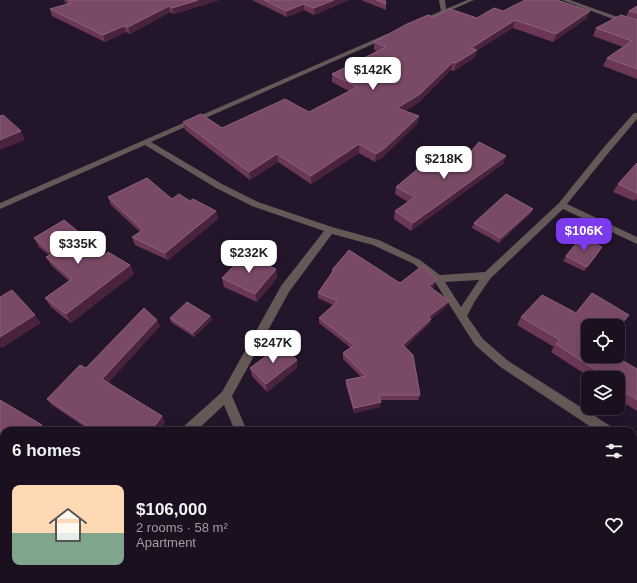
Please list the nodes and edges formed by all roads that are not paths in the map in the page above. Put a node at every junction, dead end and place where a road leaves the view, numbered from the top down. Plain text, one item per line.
1 (442, 0) edge
2 (471, 0) edge
3 (565, 0) edge
4 (444, 11) junction
5 (415, 24) edge
6 (637, 26) edge
7 (393, 34) edge
8 (637, 116) edge
9 (145, 142) junction
10 (562, 205) junction
11 (0, 206) edge
12 (330, 230) junction
13 (637, 241) edge
14 (488, 276) junction
15 (438, 279) junction
16 (461, 316) junction
17 (226, 396) junction
18 (191, 427) edge
19 (239, 427) edge
20 (602, 427) edge

1 - 4 street
2 - 4 street
3 - 6 street
4 - 5 street
7 - 9 street
8 - 10 street
9 - 11 street
9 - 12 street
10 - 13 street
10 - 14 street
12 - 15 street
12 - 17 street
14 - 15 street
14 - 16 street
15 - 16 street
16 - 20 street
17 - 18 street
17 - 19 street

